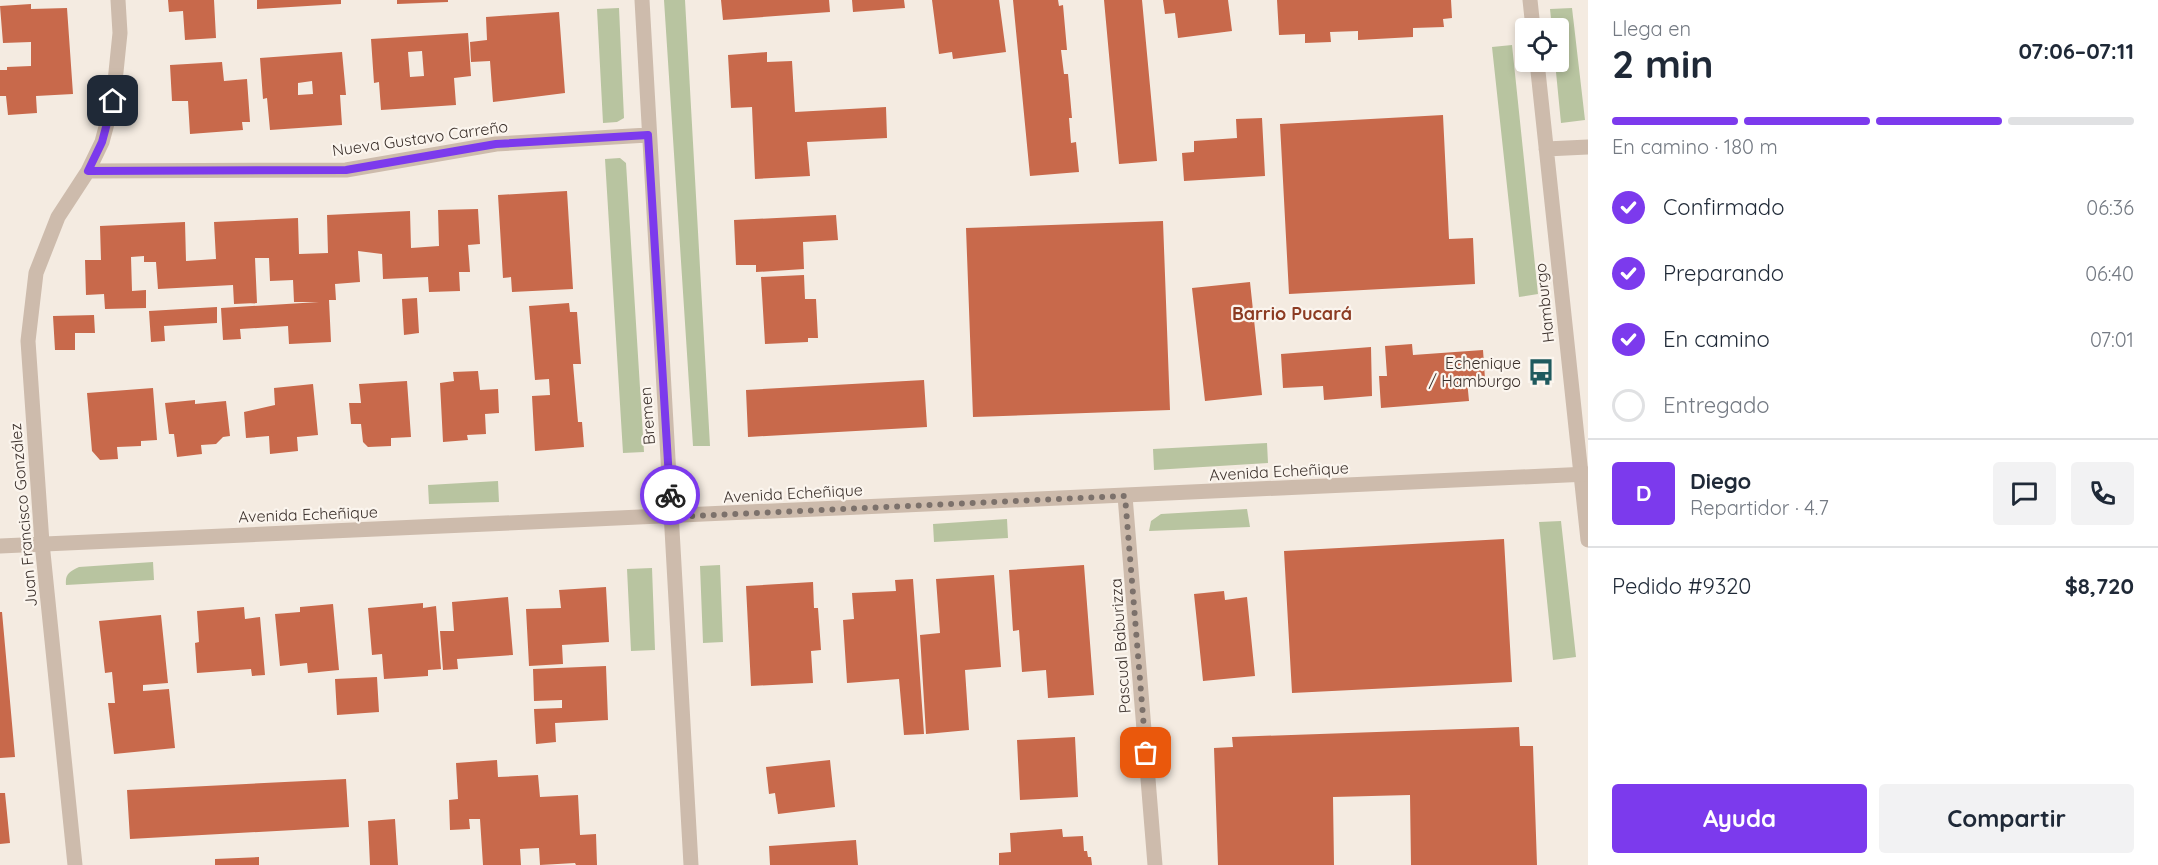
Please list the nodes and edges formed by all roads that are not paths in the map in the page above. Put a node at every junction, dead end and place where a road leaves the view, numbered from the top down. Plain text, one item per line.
1 (118, 0) edge
2 (642, 0) edge
3 (1530, 0) edge
4 (1532, 18) edge
5 (1538, 72) edge
6 (648, 135) junction
7 (1588, 147) edge
8 (1546, 149) junction
9 (88, 171) junction
10 (1585, 474) edge
11 (1125, 496) junction
12 (671, 517) junction
13 (1588, 540) edge
14 (42, 543) junction
15 (0, 546) edge
16 (75, 865) edge
17 (691, 865) edge
18 (1155, 865) edge

1 - 9 street, Juan Francisco González
2 - 6 street, Bremen
3 - 4 street
5 - 8 street, Hamburgo
6 - 9 street, Nueva Gustavo Carreño
6 - 12 street, Bremen
7 - 8 street
8 - 10 street, Hamburgo
9 - 14 street, Juan Francisco González
10 - 11 street, Avenida Echeñique
10 - 13 street, Hamburgo
11 - 12 street, Avenida Echeñique
11 - 18 street, Pascual Baburizza
12 - 14 street, Avenida Echeñique
12 - 17 street, Bremen
14 - 15 street, Avenida Echeñique
14 - 16 street, Juan Francisco González

